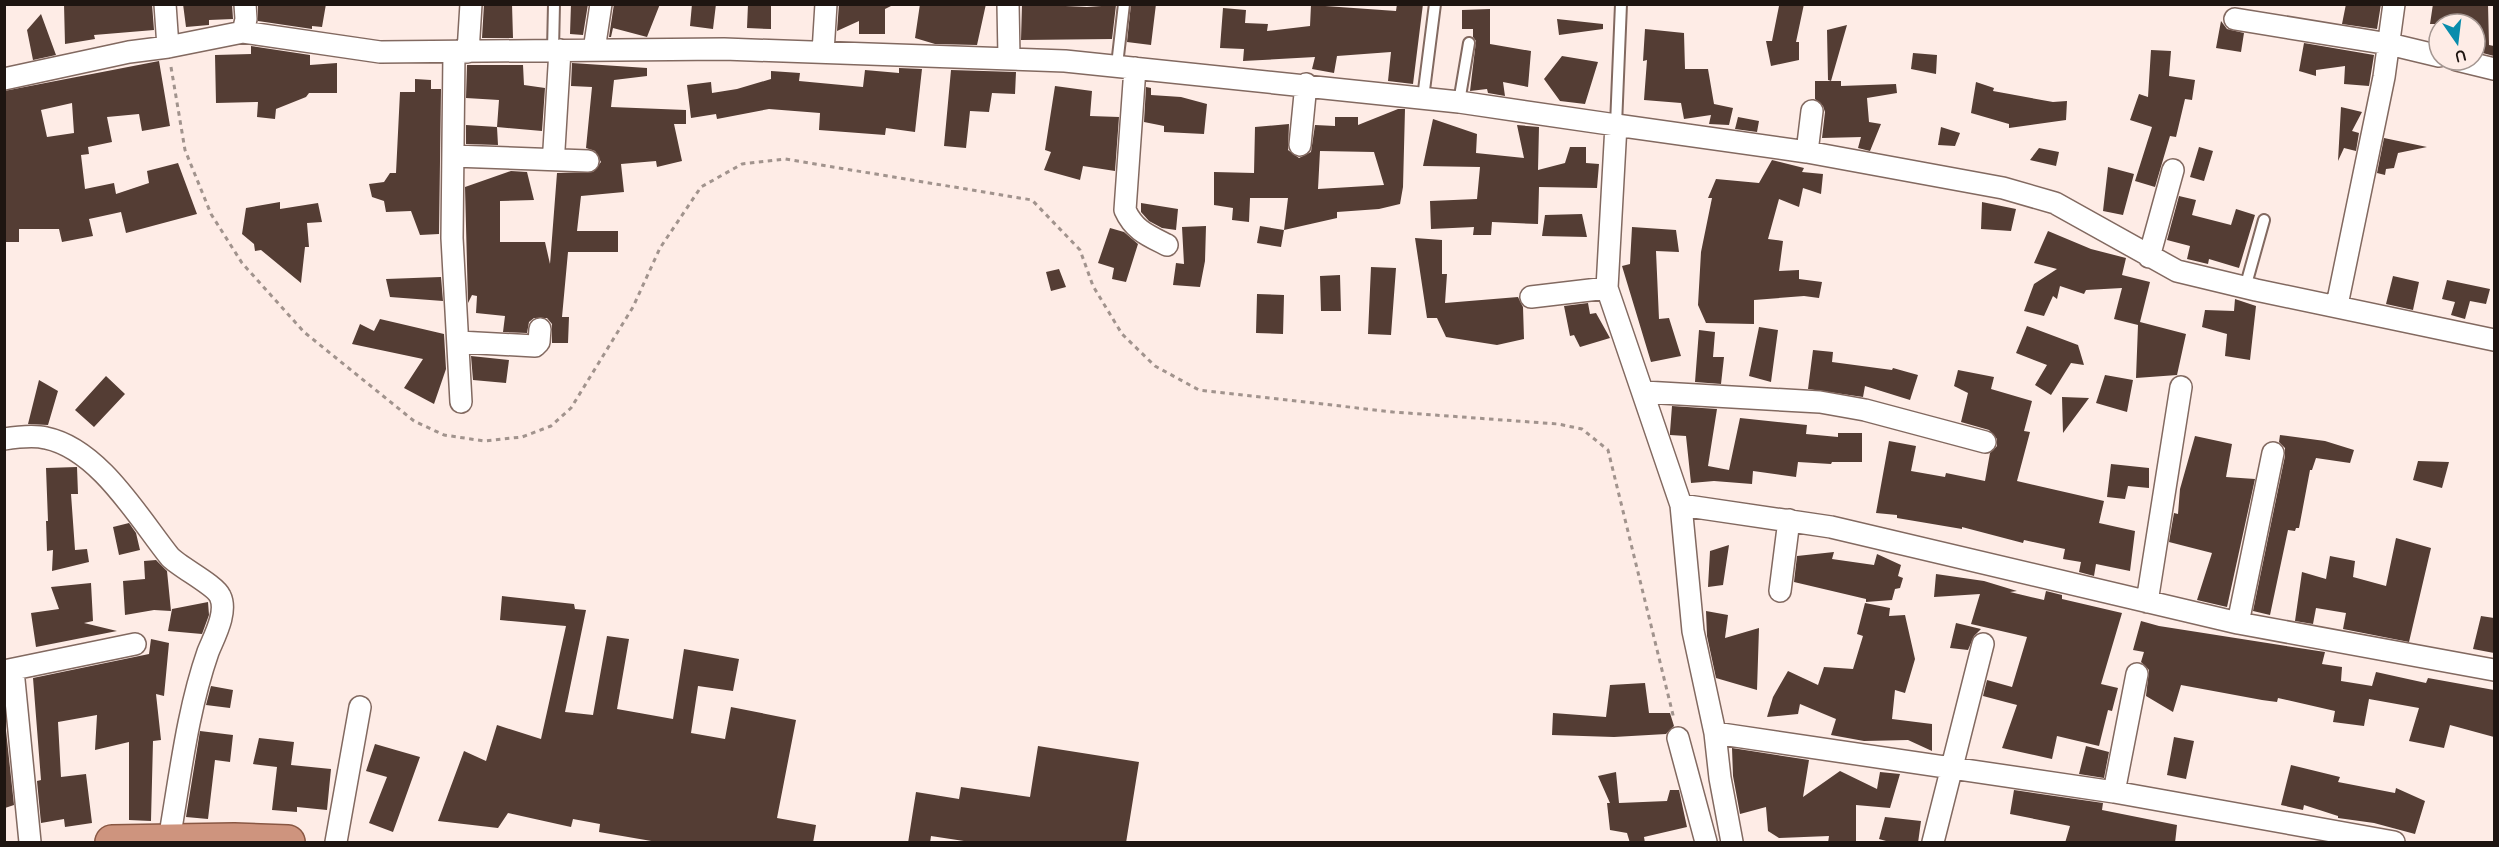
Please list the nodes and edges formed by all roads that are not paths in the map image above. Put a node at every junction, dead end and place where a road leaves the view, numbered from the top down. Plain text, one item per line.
1 (165, 4) edge
2 (245, 4) edge
3 (471, 4) edge
4 (554, 4) edge
5 (601, 4) edge
6 (826, 4) edge
7 (1008, 4) edge
8 (1124, 4) edge
9 (1435, 4) edge
10 (1621, 4) edge
11 (2394, 4) edge
12 (2235, 19) dead end
13 (243, 32) junction
14 (1469, 43) dead end
15 (2389, 44) junction
16 (170, 47) junction
17 (557, 50) junction
18 (594, 50) junction
19 (461, 52) junction
20 (823, 52) junction
21 (2427, 53) edge
22 (1009, 57) junction
23 (1126, 67) junction
24 (4, 79) edge
25 (1306, 84) junction
26 (1423, 98) junction
27 (1460, 102) junction
28 (1812, 111) dead end
29 (1616, 125) junction
30 (1300, 145) dead end
31 (554, 149) dead end
32 (1807, 152) junction
33 (453, 156) junction
34 (588, 161) dead end
35 (2173, 170) dead end
36 (2264, 220) dead end
37 (1167, 245) dead end
38 (2149, 257) junction
39 (1608, 288) junction
40 (2245, 288) junction
41 (1531, 297) dead end
42 (2337, 305) junction
43 (540, 328) dead end
44 (2494, 340) edge
45 (459, 342) junction
46 (2181, 387) dead end
47 (1644, 392) junction
48 (461, 402) dead end
49 (4, 439) edge
50 (1985, 442) dead end
51 (2273, 453) dead end
52 (1681, 505) junction
53 (1789, 520) junction
54 (1780, 591) dead end
55 (2147, 602) junction
56 (2238, 623) junction
57 (135, 644) dead end
58 (1983, 644) dead end
59 (9, 670) edge
60 (2494, 670) edge
61 (2137, 674) dead end
62 (360, 707) dead end
63 (1715, 733) junction
64 (1678, 738) road end
65 (1953, 768) junction
66 (2114, 792) junction
67 (169, 840) junction
68 (2381, 841) edge
69 (30, 843) edge
70 (112, 843) edge
71 (288, 843) edge
72 (336, 843) edge
73 (1706, 843) edge
74 (1732, 843) edge
75 (1933, 843) edge

1 - 16 street
2 - 13 street
3 - 19 street
4 - 17 lane
5 - 18 street
6 - 20 street
7 - 22 street
8 - 23 lane
9 - 26 lane
10 - 29 lane
11 - 15 street
12 - 15 street
13 - 16 street
13 - 19 street
14 - 27 lane
15 - 21 street
15 - 42 street
16 - 24 street
17 - 18 street
17 - 19 street
17 - 31 street
18 - 20 street
19 - 33 street
20 - 22 street
22 - 23 street
23 - 25 street
23 - 37 street
25 - 26 street
25 - 30 street
26 - 27 street
27 - 29 street
28 - 32 street
29 - 32 street
29 - 39 street
32 - 38 street
33 - 34 street
33 - 45 street
35 - 38 street
36 - 40 lane
38 - 40 street
39 - 41 street
39 - 47 street
40 - 42 street
42 - 44 street
43 - 45 street
45 - 48 street
46 - 55 street
47 - 50 street
47 - 52 street
49 - 67 street
51 - 56 street
52 - 53 street
52 - 63 street
53 - 54 street
53 - 55 street
55 - 56 street
56 - 60 street
57 - 59 street
58 - 65 street
59 - 69 street
61 - 66 street
62 - 72 street
63 - 65 street
63 - 74 street
64 - 73 street
65 - 66 street
65 - 75 street
66 - 68 street
67 - 70 highway
67 - 71 highway

